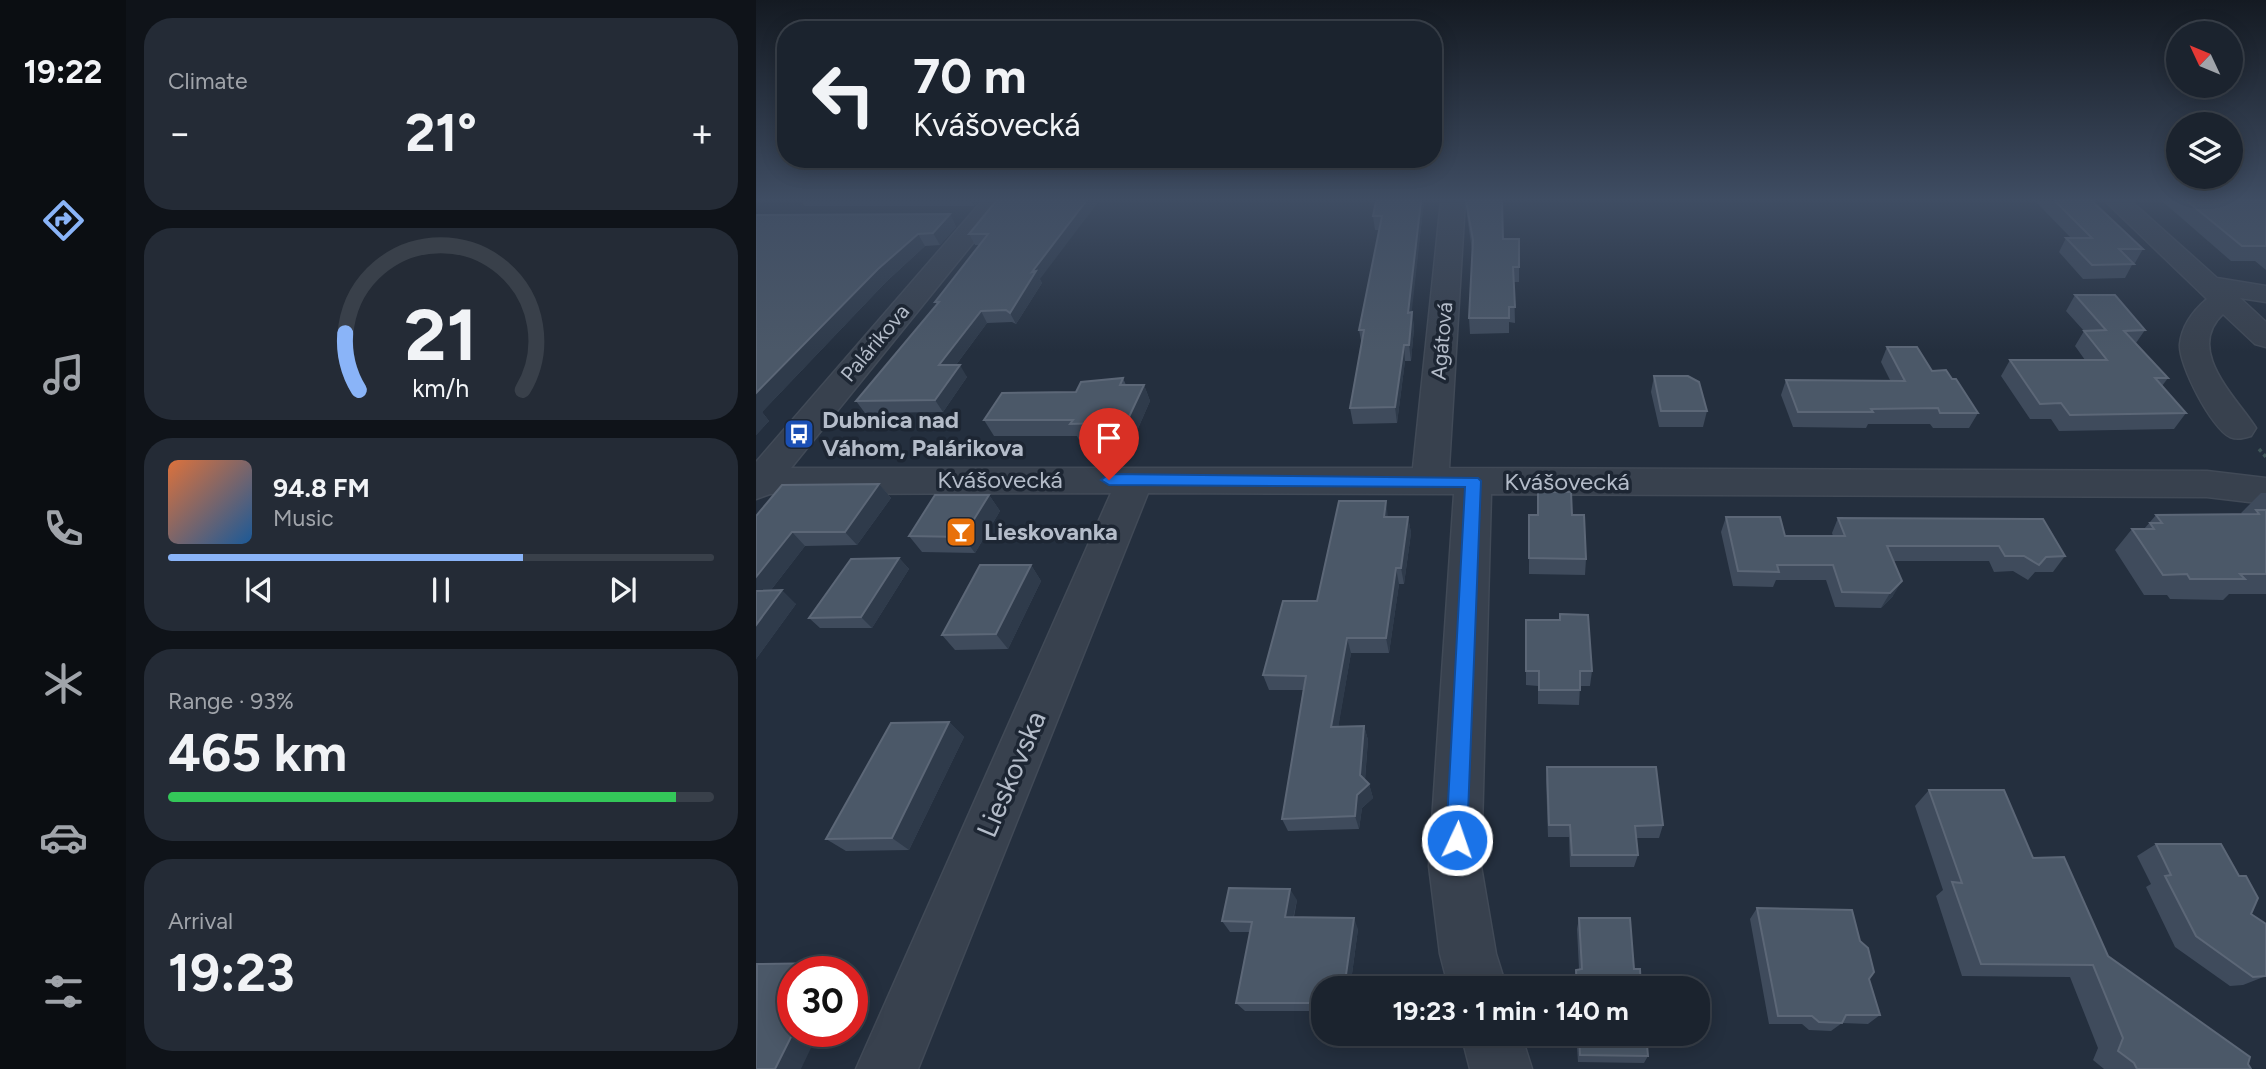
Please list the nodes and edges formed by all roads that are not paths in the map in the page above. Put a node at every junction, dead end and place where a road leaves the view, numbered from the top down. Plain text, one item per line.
1 (945, 251) edge
2 (1453, 251) edge
3 (2171, 251) edge
4 (2216, 292) junction
5 (2266, 294) edge
6 (2266, 338) edge
7 (2239, 428) dead end
8 (2266, 477) edge
9 (1135, 480) junction
10 (1452, 481) junction
11 (758, 483) edge
12 (2207, 484) junction
13 (2266, 491) edge
14 (1474, 976) edge
15 (1494, 1046) edge
16 (887, 1069) edge
17 (1501, 1069) edge

1 - 11 street, Palárikova
2 - 10 street, Agátová
3 - 4 street
4 - 5 street
4 - 6 street
4 - 7 street
8 - 12 street, Kvášovecká
9 - 10 street, Kvášovecká
9 - 11 street, Kvášovecká
9 - 16 street, Lieskovska
10 - 12 street, Kvášovecká
10 - 14 street, Agátová
12 - 13 street, Kvášovecká
15 - 17 street

